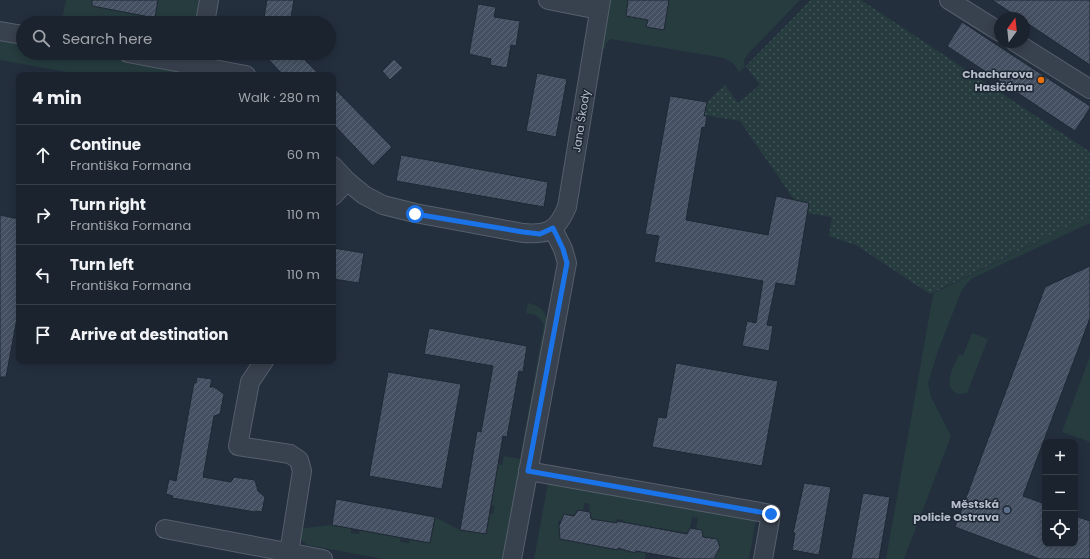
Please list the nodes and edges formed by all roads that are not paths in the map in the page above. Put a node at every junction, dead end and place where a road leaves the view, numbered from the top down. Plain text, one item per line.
1 (209, 0) edge
2 (548, 0) edge
3 (949, 0) edge
4 (600, 5) edge
5 (206, 16) edge
6 (994, 28) edge
7 (0, 31) edge
8 (16, 34) edge
9 (1025, 48) edge
10 (201, 60) edge
11 (237, 72) edge
12 (1090, 89) edge
13 (336, 169) edge
14 (347, 181) junction
15 (336, 193) edge
16 (553, 228) junction
17 (262, 364) edge
18 (528, 471) junction
19 (165, 529) dead end
20 (289, 553) junction
21 (323, 559) edge
22 (512, 559) edge
23 (763, 559) edge

1 - 5 street
2 - 4 street, Jana Škody
3 - 6 street
4 - 16 street, Jana Škody
7 - 8 street
9 - 12 street
10 - 11 street
13 - 14 street
14 - 15 street
14 - 16 street
16 - 18 street
17 - 20 street
18 - 22 street
18 - 23 street
19 - 20 street
20 - 21 street

